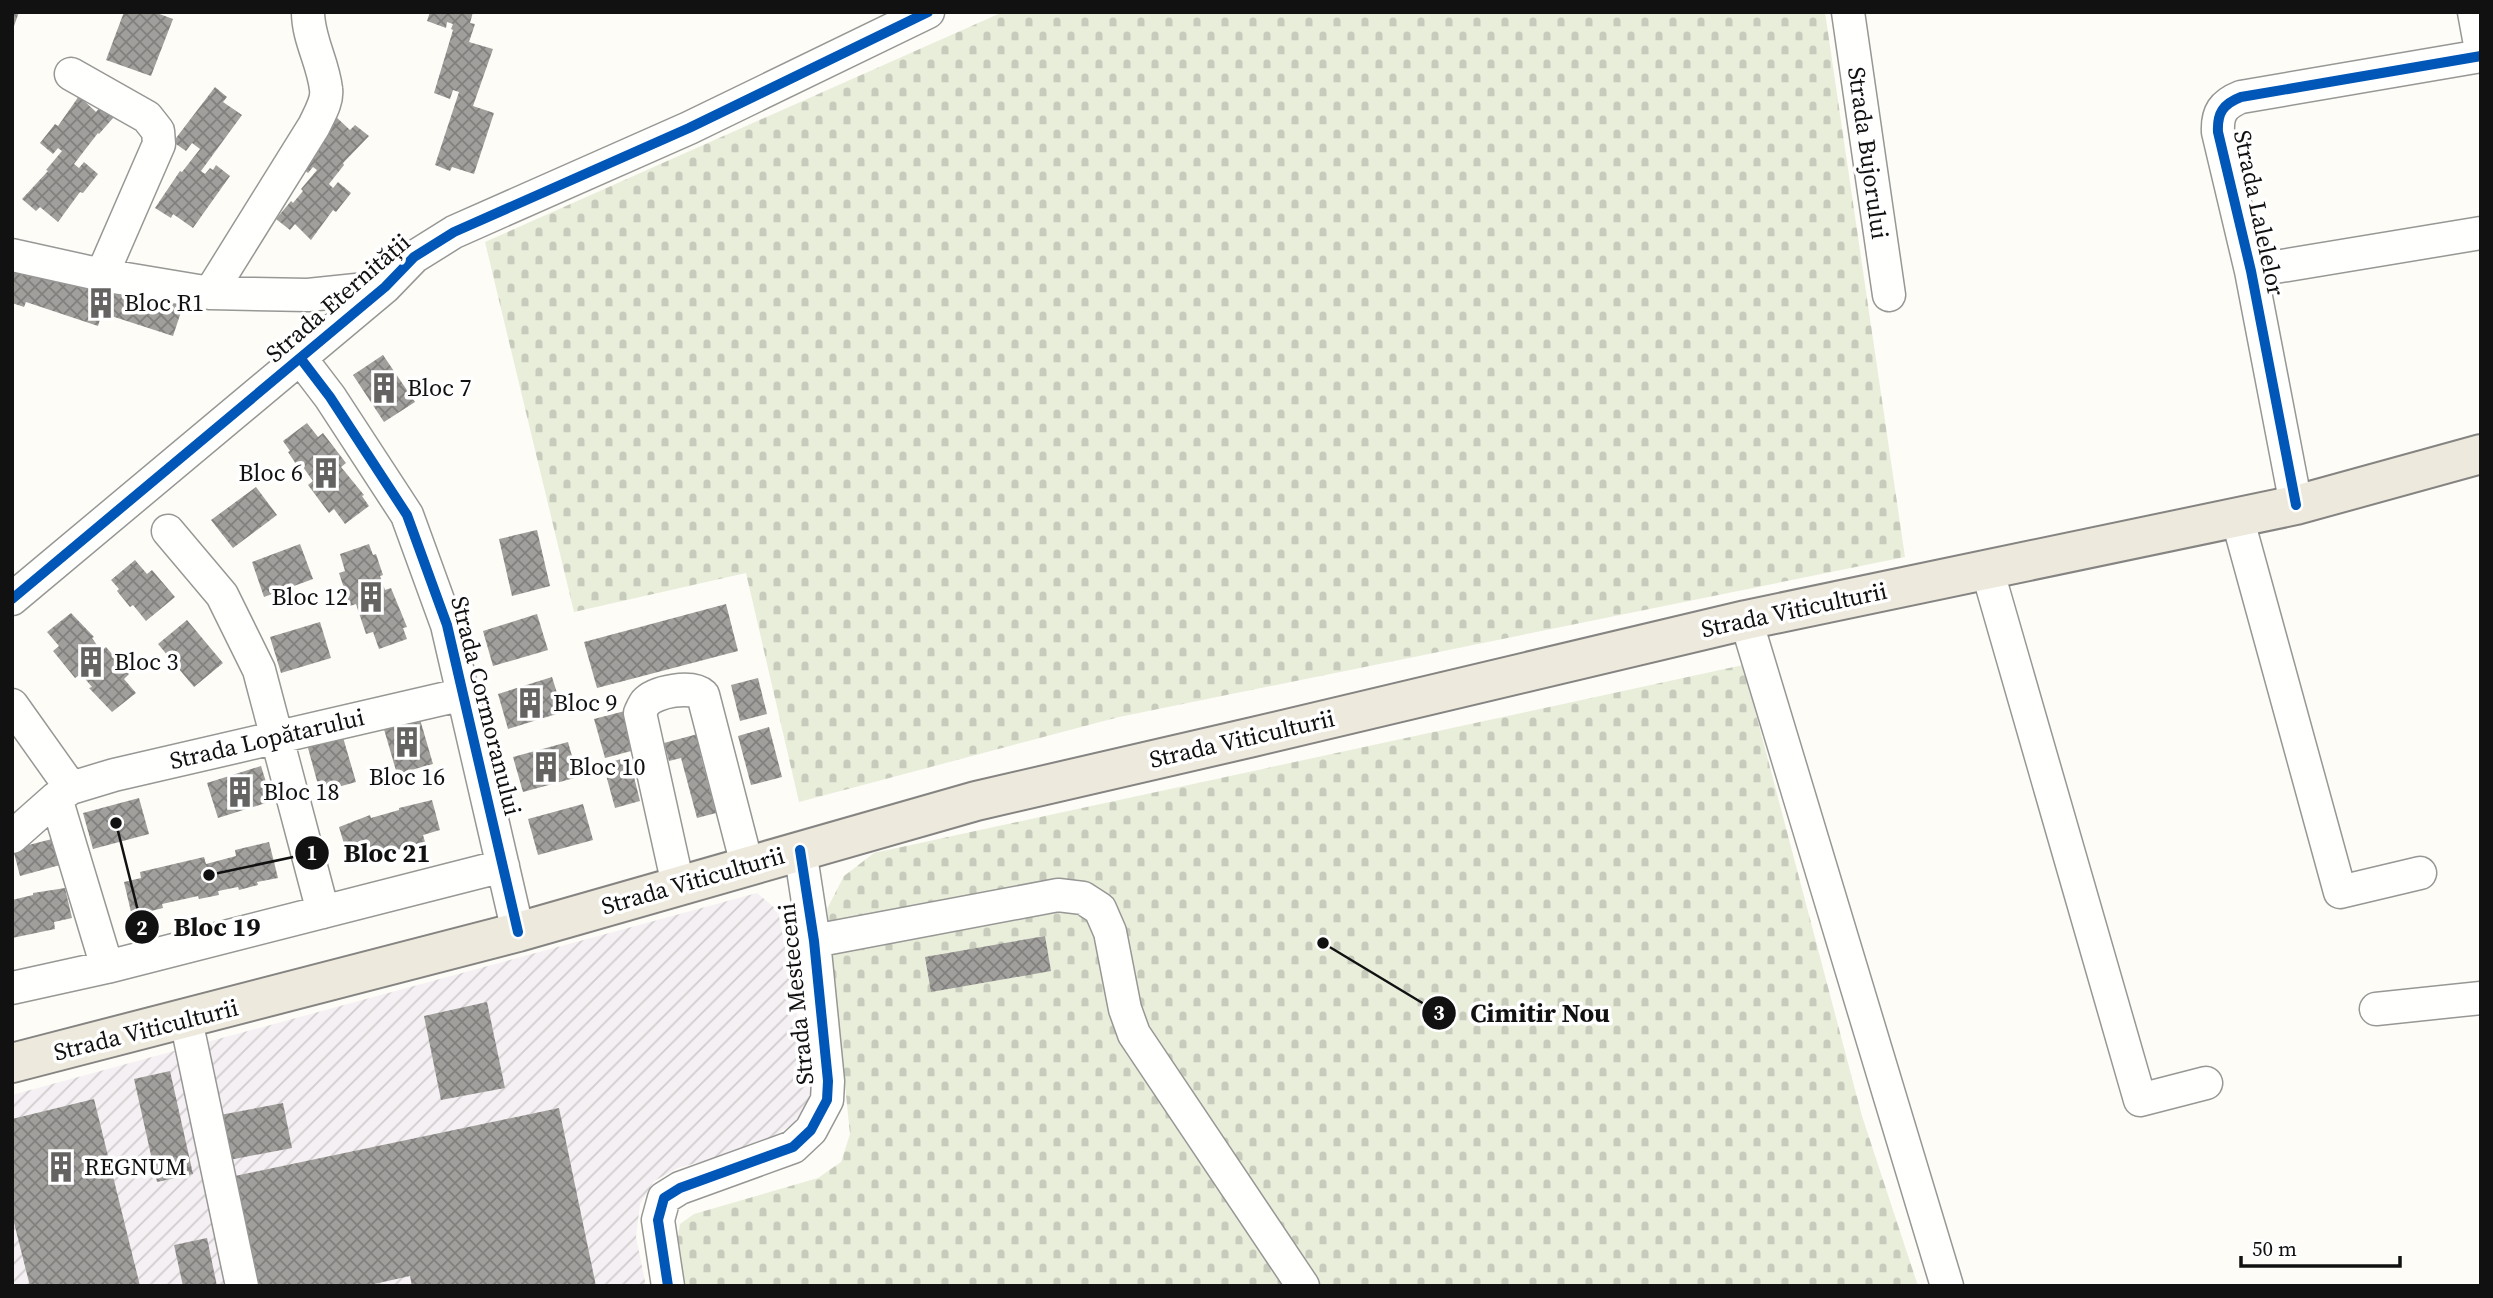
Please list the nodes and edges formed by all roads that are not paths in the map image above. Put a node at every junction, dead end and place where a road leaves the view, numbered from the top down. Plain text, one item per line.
1 (308, 12) edge
2 (872, 12) edge
3 (1848, 12) edge
4 (2474, 12) edge
5 (915, 19) edge
6 (2481, 50) edge
7 (2481, 56) edge
8 (71, 75) dead end
9 (2481, 233) edge
10 (12, 255) edge
11 (2251, 271) junction
12 (102, 275) junction
13 (385, 287) junction
14 (210, 293) junction
15 (1889, 295) dead end
16 (301, 359) junction
17 (2481, 454) edge
18 (2295, 505) junction
19 (2237, 517) junction
20 (168, 531) dead end
21 (1987, 569) junction
22 (12, 599) edge
23 (1746, 620) junction
24 (464, 694) junction
25 (12, 705) edge
26 (278, 737) junction
27 (64, 793) junction
28 (12, 837) edge
29 (800, 849) junction
30 (747, 865) junction
31 (503, 866) junction
32 (2420, 873) dead end
33 (677, 885) junction
34 (323, 912) junction
35 (518, 932) junction
36 (814, 941) junction
37 (107, 967) junction
38 (12, 988) edge
39 (2481, 998) edge
40 (2376, 1009) dead end
41 (186, 1020) junction
42 (12, 1063) edge
43 (2206, 1083) dead end
44 (242, 1286) edge
45 (668, 1286) edge
46 (1303, 1286) edge
47 (1947, 1286) edge

1 - 14 street
2 - 5 street
3 - 15 street, Strada Bujorului
4 - 6 street
5 - 13 street, Strada Eternității
7 - 11 street, Strada Lalelelor
8 - 12 street
9 - 11 street
10 - 12 street
11 - 18 street, Strada Lalelelor
12 - 14 street
13 - 14 street
13 - 16 street, Strada Eternității
16 - 22 street, Strada Eternității
16 - 24 street, Strada Cormoranului
17 - 18 main road, Strada Viticulturii
18 - 19 main road, Strada Viticulturii
19 - 21 main road, Strada Viticulturii
19 - 32 street
20 - 26 street
21 - 23 main road, Strada Viticulturii
21 - 43 street
23 - 29 main road, Strada Viticulturii
23 - 47 street
24 - 26 street, Strada Lopătarului
24 - 31 street, Strada Cormoranului
25 - 27 street
26 - 27 street, Strada Lopătarului
26 - 34 street
27 - 28 street, Strada Lopătarului
27 - 37 street
29 - 30 main road, Strada Viticulturii
29 - 36 street, Strada Mesteceni
30 - 33 main road, Strada Viticulturii
30 - 33 street
31 - 34 street
31 - 35 street, Strada Cormoranului
33 - 35 main road, Strada Viticulturii
34 - 37 street
35 - 41 main road, Strada Viticulturii
36 - 45 street, Strada Mesteceni
36 - 46 street
37 - 38 street
39 - 40 street
41 - 42 main road, Strada Viticulturii
41 - 44 street

